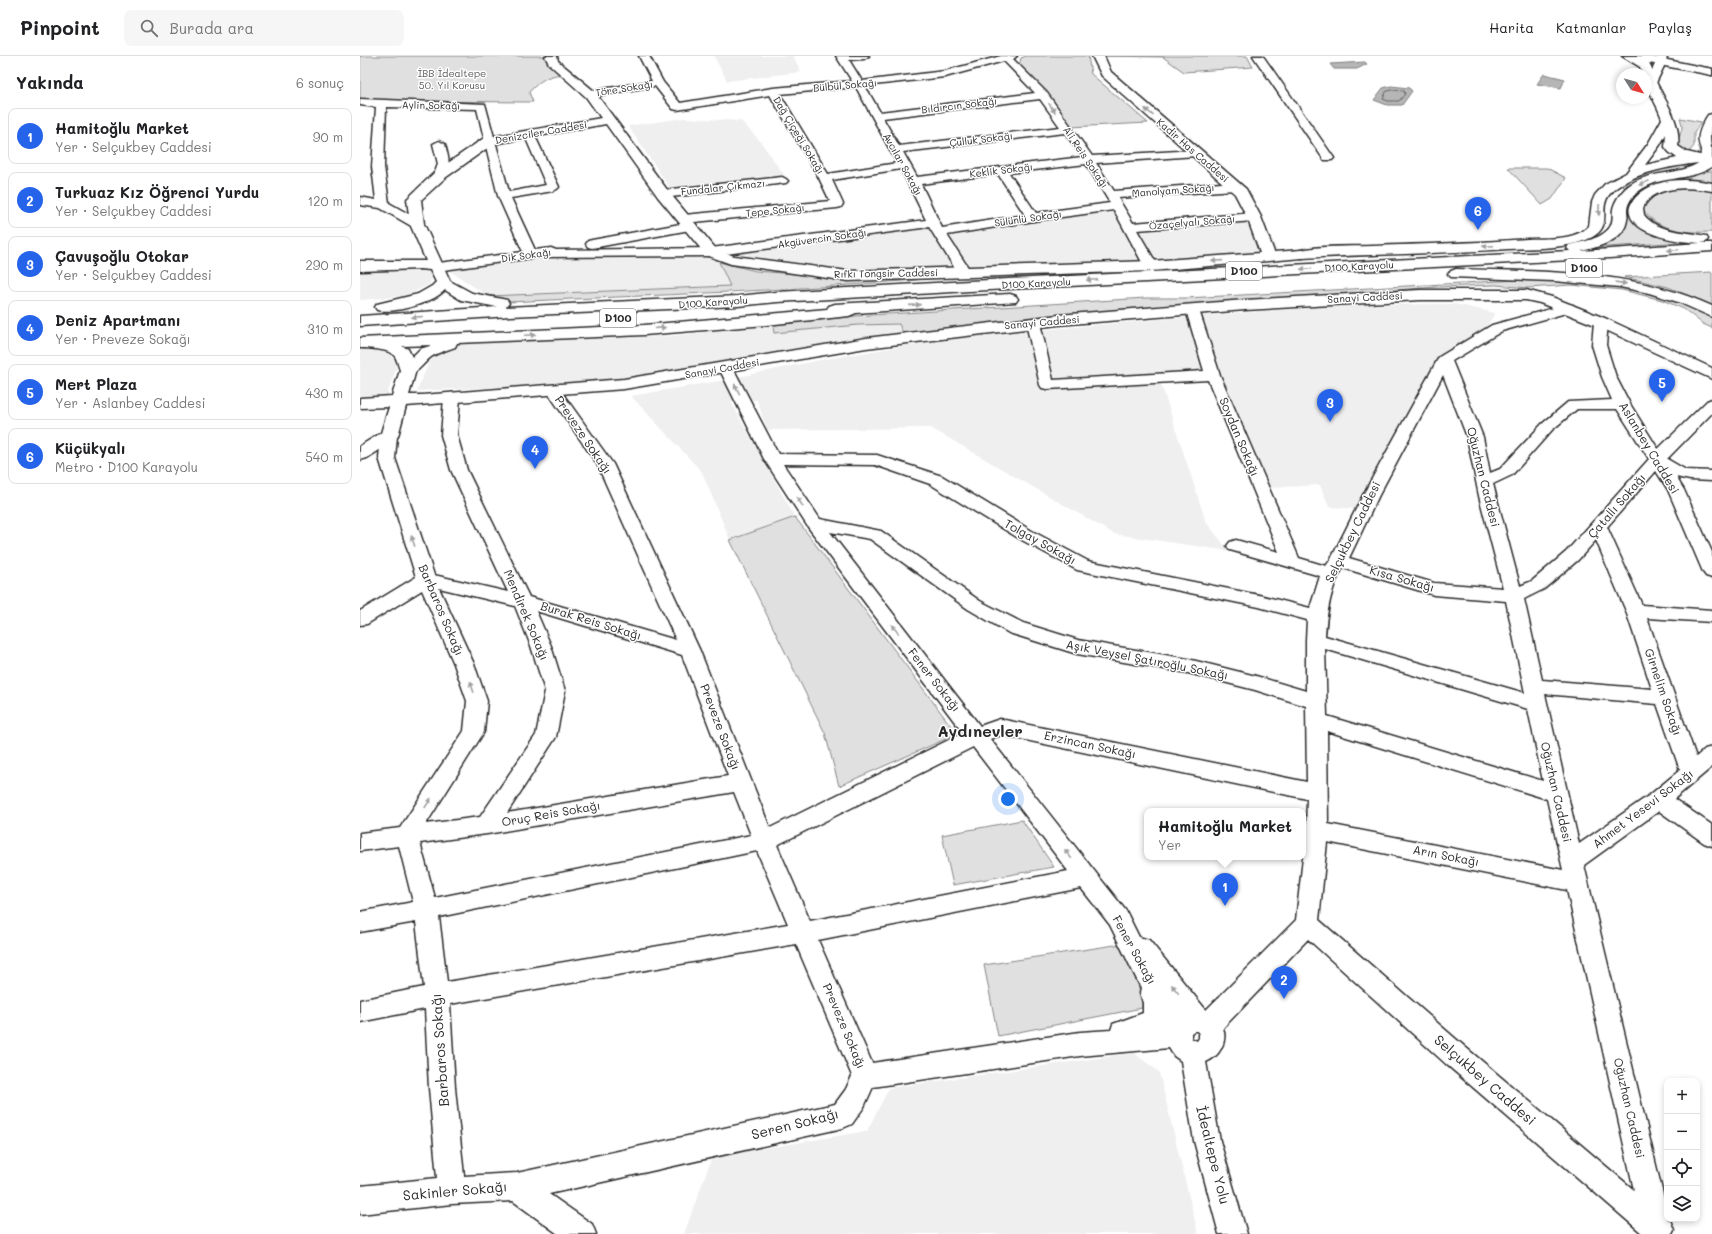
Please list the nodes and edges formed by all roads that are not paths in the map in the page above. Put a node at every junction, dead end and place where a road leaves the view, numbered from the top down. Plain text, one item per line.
1 (551, 56) edge
2 (644, 56) edge
3 (864, 56) edge
4 (1098, 56) edge
5 (1258, 56) edge
6 (1629, 56) edge
7 (842, 57) edge
8 (1009, 57) edge
9 (1661, 59) edge
10 (1646, 68) edge
11 (1696, 68) junction
12 (1711, 72) edge
13 (1652, 81) edge
14 (1652, 82) edge
15 (658, 83) junction
16 (859, 84) junction
17 (1652, 85) edge
18 (773, 91) junction
19 (590, 94) junction
20 (1042, 95) junction
21 (360, 102) edge
22 (381, 104) junction
23 (876, 116) junction
24 (1712, 118) edge
25 (1668, 119) junction
26 (610, 120) junction
27 (1067, 128) junction
28 (529, 134) junction
29 (489, 141) junction
30 (438, 144) dead end
31 (895, 150) junction
32 (1196, 153) junction
33 (1706, 155) edge
34 (1328, 158) dead end
35 (1089, 160) junction
36 (904, 165) junction
37 (1001, 170) junction
38 (1632, 173) junction
39 (440, 175) junction
40 (825, 178) junction
41 (782, 181) dead end
42 (914, 181) junction
43 (1235, 186) junction
44 (1712, 188) edge
45 (663, 194) junction
46 (1111, 195) junction
47 (504, 196) junction
48 (360, 201) edge
49 (383, 205) junction
50 (1118, 206) junction
51 (1033, 217) junction
52 (1254, 217) junction
53 (688, 223) junction
54 (417, 224) junction
55 (936, 227) junction
56 (1130, 227) junction
57 (1712, 240) edge
58 (1712, 247) edge
59 (711, 252) junction
60 (535, 254) junction
61 (1302, 254) junction
62 (1270, 258) junction
63 (1480, 260) junction
64 (1658, 265) dead end
65 (360, 266) edge
66 (1151, 266) junction
67 (436, 267) junction
68 (1456, 268) junction
69 (1032, 271) junction
70 (964, 272) junction
71 (443, 283) junction
72 (1059, 296) dead end
73 (777, 297) junction
74 (1028, 298) dead end
75 (504, 304) junction
76 (383, 307) junction
77 (876, 307) junction
78 (360, 308) edge
79 (1568, 308) junction
80 (1193, 310) junction
81 (1712, 312) edge
82 (360, 321) edge
83 (1601, 322) junction
84 (1033, 323) junction
85 (477, 338) junction
86 (363, 340) edge
87 (1444, 360) junction
88 (726, 368) junction
89 (408, 370) junction
90 (1712, 374) edge
91 (1213, 375) junction
92 (553, 390) junction
93 (452, 398) junction
94 (399, 400) junction
95 (360, 403) edge
96 (1622, 404) junction
97 (1712, 404) edge
98 (389, 436) junction
99 (360, 454) edge
100 (772, 459) junction
101 (1657, 460) junction
102 (1712, 476) edge
103 (1485, 482) junction
104 (814, 523) junction
105 (1598, 528) junction
106 (1236, 546) dead end
107 (1291, 561) junction
108 (1334, 567) junction
109 (1712, 572) edge
110 (426, 580) junction
111 (1514, 596) junction
112 (522, 601) junction
113 (1635, 611) junction
114 (1317, 616) junction
115 (1712, 616) edge
116 (360, 619) edge
117 (1315, 640) junction
118 (690, 652) junction
119 (1534, 695) junction
120 (1664, 697) junction
121 (1316, 711) junction
122 (976, 736) junction
123 (1712, 755) edge
124 (1691, 773) junction
125 (741, 782) junction
126 (1318, 793) junction
127 (1556, 793) junction
128 (1659, 800) junction
129 (487, 825) junction
130 (1317, 831) junction
131 (407, 835) junction
132 (1712, 837) edge
133 (764, 841) junction
134 (360, 842) edge
135 (1572, 861) junction
136 (1086, 877) junction
137 (1576, 882) junction
138 (426, 910) junction
139 (1118, 918) junction
140 (360, 922) edge
141 (1307, 924) junction
142 (804, 932) junction
143 (1145, 972) junction
144 (437, 995) junction
145 (360, 1011) edge
146 (1191, 1032) junction
147 (1080, 1044) junction
148 (866, 1076) junction
149 (517, 1187) junction
150 (452, 1190) junction
151 (360, 1200) edge
152 (1660, 1231) edge
153 (582, 1234) edge
154 (1233, 1234) edge

1 - 19 main road
2 - 15 street
3 - 7 street
32 -> 4 main road, Kadir Has Caddesi
5 - 34 street
6 - 9 main road
6 - 10 main road
7 - 16 street, Avcılar Sokağı
8 - 16 street, Bülbül Sokağı
8 - 20 street, Ali Reis Sokağı
9 - 11 main road
9 - 13 street
11 - 12 main road
11 - 14 main road
15 - 18 street, Bülbül Sokağı
15 - 19 street, Töre Sokağı
16 - 18 street, Bülbül Sokağı
16 - 23 street, Avcılar Sokağı
17 - 25 main road
18 - 40 street, Dağ Çiçeği Sokağı
19 - 26 main road
20 - 23 street, Bıldırcın Sokağı
20 -> 27 street, Ali Reis Sokağı
21 - 22 street, Aylin Sokağı
22 - 29 street, Aylin Sokağı
22 - 49 street
23 - 31 street, Avcılar Sokağı
24 - 33 main road
25 - 33 main road
25 - 38 main road
26 - 28 main road, Denizciler Caddesi
26 - 45 main road
27 - 31 street, Çulluk Sokağı
27 - 35 street, Ali Reis Sokağı
28 - 29 main road, Denizciler Caddesi
28 - 47 street
29 - 39 main road, Denizciler Caddesi
29 - 47 street
30 - 39 street
31 - 36 street, Avcılar Sokağı
32 - 35 street, Keklik Sokağı
32 - 43 main road, Kadir Has Caddesi
33 - 38 main road
33 -> 63 main road
35 - 37 street, Keklik Sokağı
35 - 46 street, Ali Reis Sokağı
36 - 40 street
36 - 42 street, Avcılar Sokağı
37 - 42 street, Keklik Sokağı
37 - 51 street
38 -> 61 main road
39 - 54 main road, Denizciler Caddesi
40 - 53 street, Tepe Sokağı
41 - 45 street, Fundalar Çıkmazı
42 - 55 street, Avcılar Sokağı
43 - 46 street, Manolyam Sokağı
43 - 52 main road, Kadir Has Caddesi
44 - 57 main road
45 - 53 main road
46 - 50 street, Ali Reis Sokağı
47 - 60 street
48 - 49 street
49 - 54 street
50 - 51 street, Sülünlü Sokağı
50 - 56 street, Ali Reis Sokağı
51 - 55 street, Sülünlü Sokağı
52 - 56 street, Özaçelyalı Sokağı
52 - 62 main road, Kadir Has Caddesi
53 - 59 main road
53 - 60 street, Dik Sokağı
54 - 67 main road, Denizciler Caddesi
55 - 59 street, Akgüvercin Sokağı
55 - 70 street, Avcılar Sokağı
56 - 66 street, Ali Reis Sokağı
58 -> 63 main road, D100 Karayolu / D100
59 - 60 street, Akgüvercin Sokağı
59 - 70 main road, Rıfkı Tongsir Caddesi
60 - 67 street, Dik Sokağı
61 - 62 main road, Rıfkı Tongsir Caddesi
61 - 68 main road
62 -> 66 main road, Rıfkı Tongsir Caddesi
63 - 68 main road, D100 Karayolu / D100
64 - 68 main road, D100 Karayolu / D100
65 - 67 main road, Dik Sokağı
66 - 69 main road, Rıfkı Tongsir Caddesi
67 - 71 main road, Denizciler Caddesi
68 - 72 main road, D100 Karayolu / D100
68 -> 73 main road, D100 Karayolu / D100
68 -> 81 main road
69 - 70 main road, Rıfkı Tongsir Caddesi
69 - 73 main road
71 - 75 main road
71 - 76 main road
73 - 75 main road
73 -> 82 main road, D100 Karayolu / D100
77 -> 74 main road, D100 Karayolu / D100
75 - 76 main road
76 - 78 main road
85 -> 77 main road
77 - 86 main road, D100 Karayolu / D100
79 - 80 main road, Sanayi Caddesi
79 - 83 main road, Sanayi Caddesi
79 - 87 street, Selçukbey Caddesi
80 - 84 main road, Sanayi Caddesi
80 - 91 street, Soydan Sokağı
83 - 90 main road, Sanayi Caddesi
83 - 96 street, Aslanbey Caddesi
84 - 88 main road, Sanayi Caddesi
84 - 91 street
85 - 86 main road
85 - 89 main road
86 - 89 main road
87 - 103 street, Oğuzhan Caddesi
87 - 108 street, Selçukbey Caddesi
88 - 92 main road, Sanayi Caddesi
100 -> 88 street, Fener Sokağı
89 - 94 main road, Barbaros Sokağı
91 - 107 street, Soydan Sokağı
92 - 93 main road, Sanayi Caddesi
92 - 118 street, Preveze Sokağı
93 - 94 main road, Sanayi Caddesi
93 - 112 street, Mendirek Sokağı
94 - 95 main road, Sanayi Caddesi
94 - 98 main road, Barbaros Sokağı
96 - 101 street, Aslanbey Caddesi
96 - 103 street
97 - 101 street, Çatallı Sokağı
98 - 99 main road
110 -> 98 street, Barbaros Sokağı
104 -> 100 street, Fener Sokağı
100 - 114 street, Tolgay Sokağı
101 - 102 street
101 - 105 street, Çatallı Sokağı
101 - 109 street, Aslanbey Caddesi
103 - 111 street, Oğuzhan Caddesi
104 - 121 street, Aşık Veysel Şatıroğlu Sokağı
122 -> 104 street, Fener Sokağı
105 - 111 street, Çatallı Sokağı
105 - 113 street, Girnelim Sokağı
106 - 107 street
107 - 108 street
108 - 111 street, Kısa Sokağı
108 - 114 street, Selçukbey Caddesi
110 - 112 street, Burak Reis Sokağı
110 - 116 street
131 -> 110 street, Barbaros Sokağı
111 - 119 street, Oğuzhan Caddesi
112 - 118 street, Burak Reis Sokağı
112 - 129 street, Mendirek Sokağı
113 - 115 street
113 - 120 street, Girnelim Sokağı
114 - 117 street, Selçukbey Caddesi
117 - 119 street
117 - 121 street, Selçukbey Caddesi
118 - 125 street, Preveze Sokağı
119 - 120 street
119 - 127 street, Oğuzhan Caddesi
120 - 124 street, Girnelim Sokağı
121 - 126 street, Selçukbey Caddesi
121 - 127 street, Aşık Veysel Şatıroğlu Sokağı
122 - 126 street, Erzincan Sokağı
122 - 133 street, Erzincan Sokağı
136 -> 122 street, Fener Sokağı
123 - 124 street, Ahmet Yesevi Sokağı
124 - 128 street, Ahmet Yesevi Sokağı
125 - 129 street, Oruç Reis Sokağı
125 - 133 street, Preveze Sokağı
126 - 130 street, Selçukbey Caddesi
127 - 135 street, Oğuzhan Caddesi
128 - 132 street
128 - 135 street, Ahmet Yesevi Sokağı
129 - 131 street, Oruç Reis Sokağı
130 - 137 street, Arın Sokağı
130 - 141 street, Selçukbey Caddesi
131 - 134 street, Oruç Reis Sokağı
131 - 138 street, Barbaros Sokağı
133 - 138 street, Erzincan Sokağı
133 - 142 street, Preveze Sokağı
135 - 137 street, Oğuzhan Caddesi
136 - 139 street, Fener Sokağı
136 - 142 street
137 - 152 street, Oğuzhan Caddesi
138 - 140 street, Erzincan Sokağı
138 - 144 street, Barbaros Sokağı
139 - 143 street, Fener Sokağı
146 -> 139 street
141 - 146 street
141 - 152 street, Selçukbey Caddesi
142 - 144 street
142 - 148 street, Preveze Sokağı
143 - 146 street, Fener Sokağı
143 - 147 street
144 - 145 street
144 - 150 street, Barbaros Sokağı
146 - 147 street
146 - 154 street, İdealtepe Yolu
147 - 148 street
148 - 149 street, Seren Sokağı
149 - 150 street, Sakinler Sokağı
149 - 153 street, Sakinler Sokağı
150 - 151 street, Sakinler Sokağı

